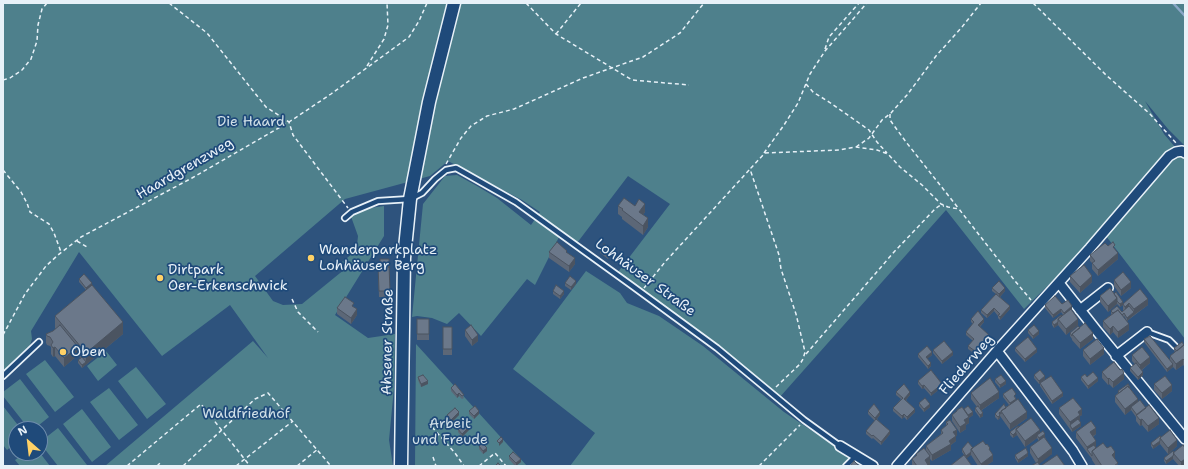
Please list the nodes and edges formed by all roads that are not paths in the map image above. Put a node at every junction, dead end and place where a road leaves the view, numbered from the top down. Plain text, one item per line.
1 (454, 3) edge
2 (1184, 152) edge
3 (410, 199) junction
4 (346, 218) dead end
5 (1059, 283) junction
6 (1108, 288) edge
7 (1080, 310) junction
8 (1147, 332) joint
9 (39, 342) dead end
10 (1175, 346) edge
11 (997, 351) junction
12 (1116, 356) junction
13 (3, 376) edge
14 (1185, 439) edge
15 (840, 446) joint
16 (856, 456) junction
17 (401, 466) edge
18 (846, 466) edge
19 (873, 466) edge
20 (897, 466) edge
21 (1082, 466) edge

1 - 3 main road, Ahsener Straße
2 - 5 street, Fliederweg
3 - 4 lane
3 - 15 lane, Lohhäuser Straße
3 - 17 main road, Ahsener Straße
5 - 7 street
5 - 11 street, Fliederweg
6 - 7 street
7 - 12 street
8 - 10 lane
8 - 12 street
9 - 13 lane
11 - 20 street, Fliederweg
11 - 21 street
12 - 14 street
15 - 16 street, Lohhäuser Straße
16 - 18 lane
16 - 19 street, Lohhäuser Straße

